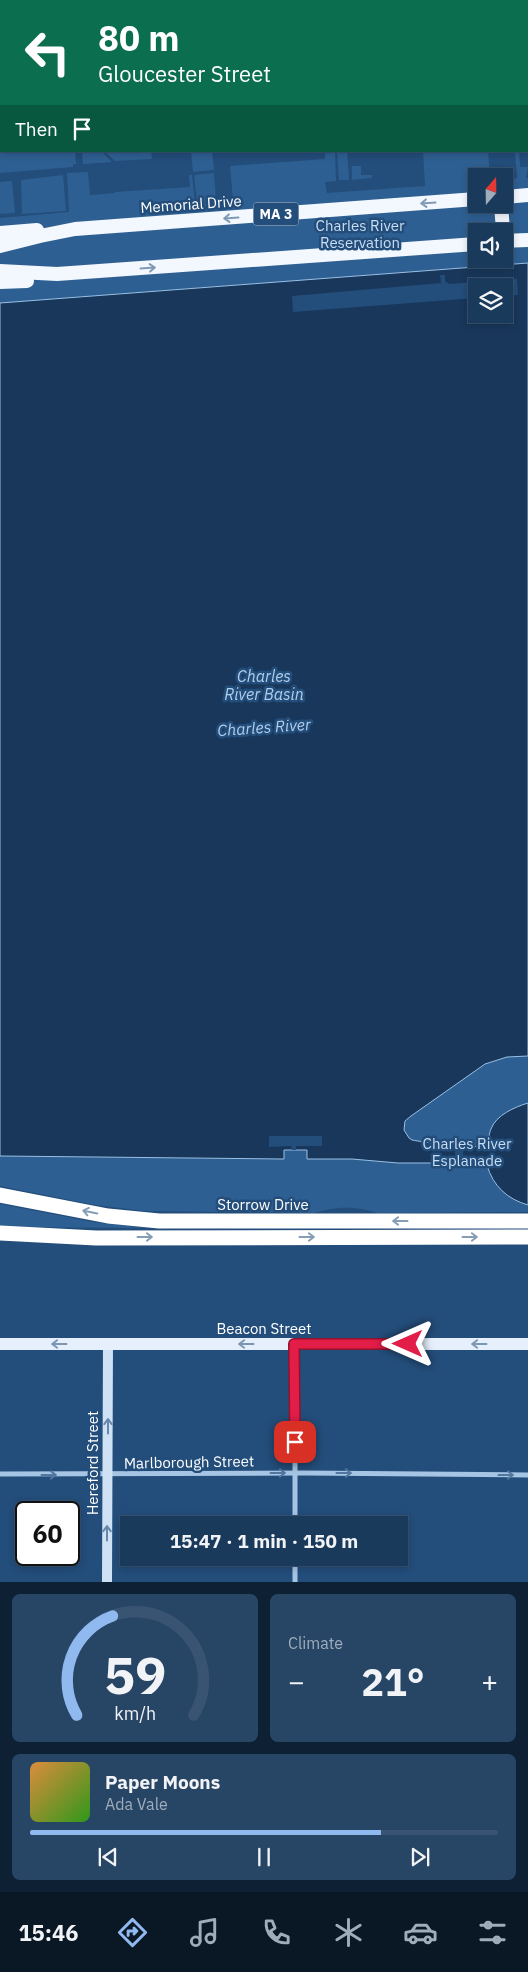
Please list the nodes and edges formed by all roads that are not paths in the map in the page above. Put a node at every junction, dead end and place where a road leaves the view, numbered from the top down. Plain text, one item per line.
1 (528, 195) edge
2 (513, 196) edge
3 (468, 200) edge
4 (75, 229) junction
5 (0, 233) edge
6 (513, 238) edge
7 (528, 240) edge
8 (468, 245) edge
9 (0, 246) edge
10 (0, 271) edge
11 (99, 272) junction
12 (0, 282) edge
13 (1, 1195) edge
14 (528, 1221) edge
15 (0, 1233) edge
16 (528, 1237) edge
17 (96, 1238) junction
18 (0, 1242) edge
19 (0, 1344) edge
20 (108, 1344) junction
21 (294, 1344) junction
22 (528, 1344) edge
23 (295, 1473) junction
24 (0, 1474) edge
25 (107, 1475) junction
26 (528, 1475) edge
27 (295, 1516) edge
28 (295, 1566) edge
29 (107, 1582) edge
30 (295, 1582) edge

1 - 2 highway
3 -> 4 highway, Memorial Drive / MA 3
4 - 5 highway
4 - 9 highway, Memorial Drive / MA 3
6 - 7 highway
11 -> 8 highway
10 - 11 highway
11 - 12 highway
14 -> 13 highway, Storrow Drive
15 - 17 highway
17 -> 16 highway
17 - 18 highway
20 -> 19 main road, Beacon Street
21 -> 20 main road, Beacon Street
25 -> 20 main road, Hereford Street
22 -> 21 main road, Beacon Street
21 - 23 street
25 -> 23 street, Marlborough Street
23 -> 26 street, Marlborough Street
23 - 27 street
24 -> 25 street, Marlborough Street
29 -> 25 main road, Hereford Street
28 - 30 street

